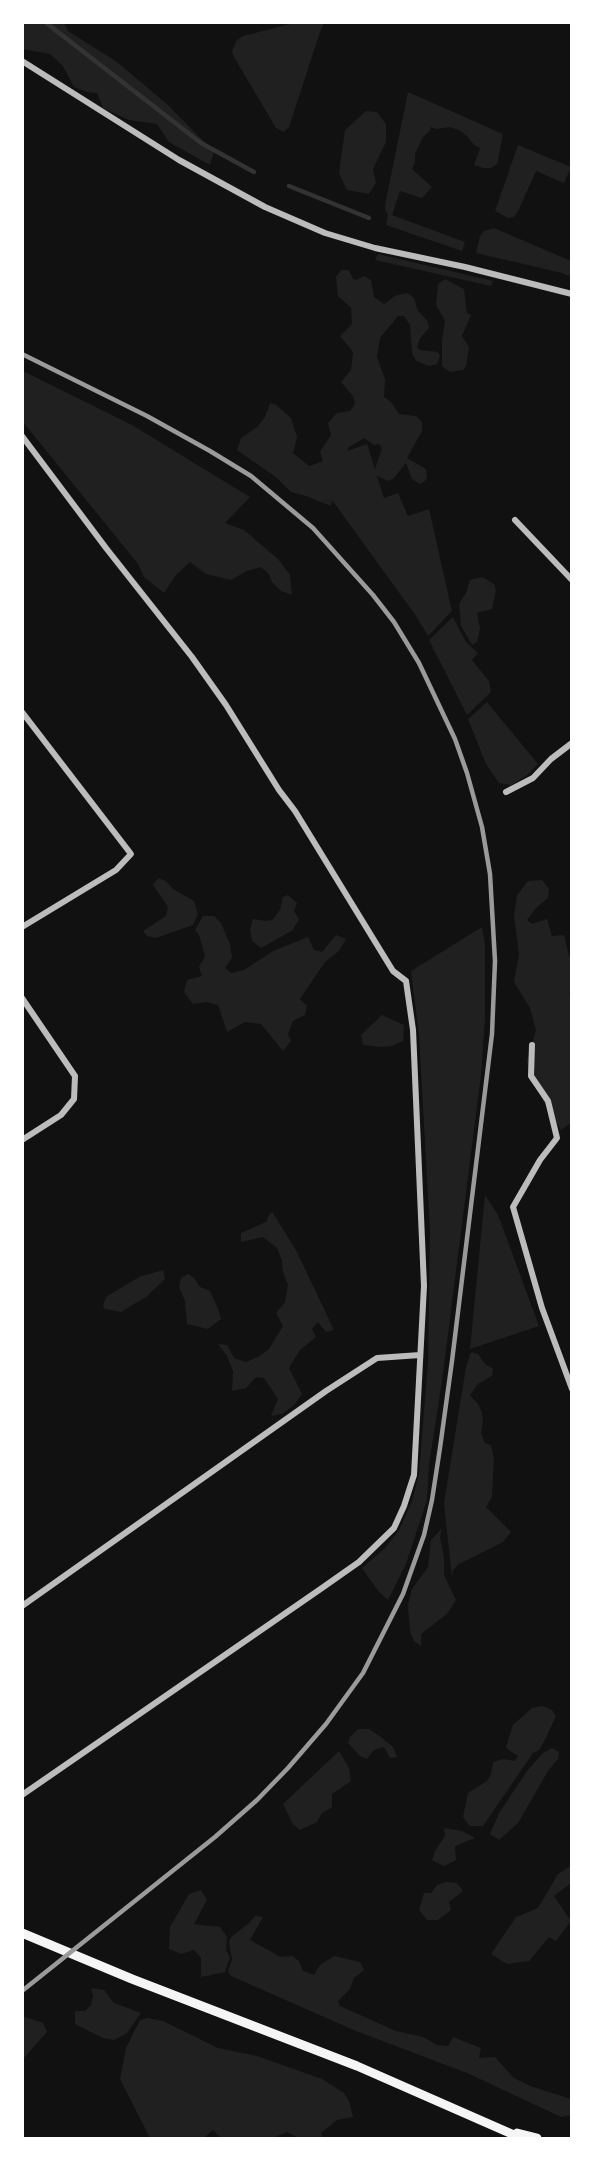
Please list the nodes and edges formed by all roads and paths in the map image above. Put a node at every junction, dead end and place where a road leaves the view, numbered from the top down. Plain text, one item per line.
1 (22, 61) edge
2 (572, 294) edge
3 (22, 436) edge
4 (515, 520) dead end
5 (572, 580) edge
6 (22, 712) edge
7 (572, 743) edge
8 (506, 792) dead end
9 (22, 927) edge
10 (22, 998) edge
11 (532, 1045) dead end
12 (22, 1140) edge
13 (420, 1355) junction
14 (572, 1389) edge
15 (22, 1606) edge
16 (22, 1795) edge
17 (25, 1934) edge
18 (498, 2127) junction
19 (521, 2139) edge
20 (537, 2139) edge

1 - 2 street
3 - 13 street
4 - 5 street
6 - 9 street
7 - 8 street
10 - 12 street
11 - 14 street
13 - 15 street
13 - 16 street
17 - 18 main road
18 - 19 main road
18 - 20 main road

